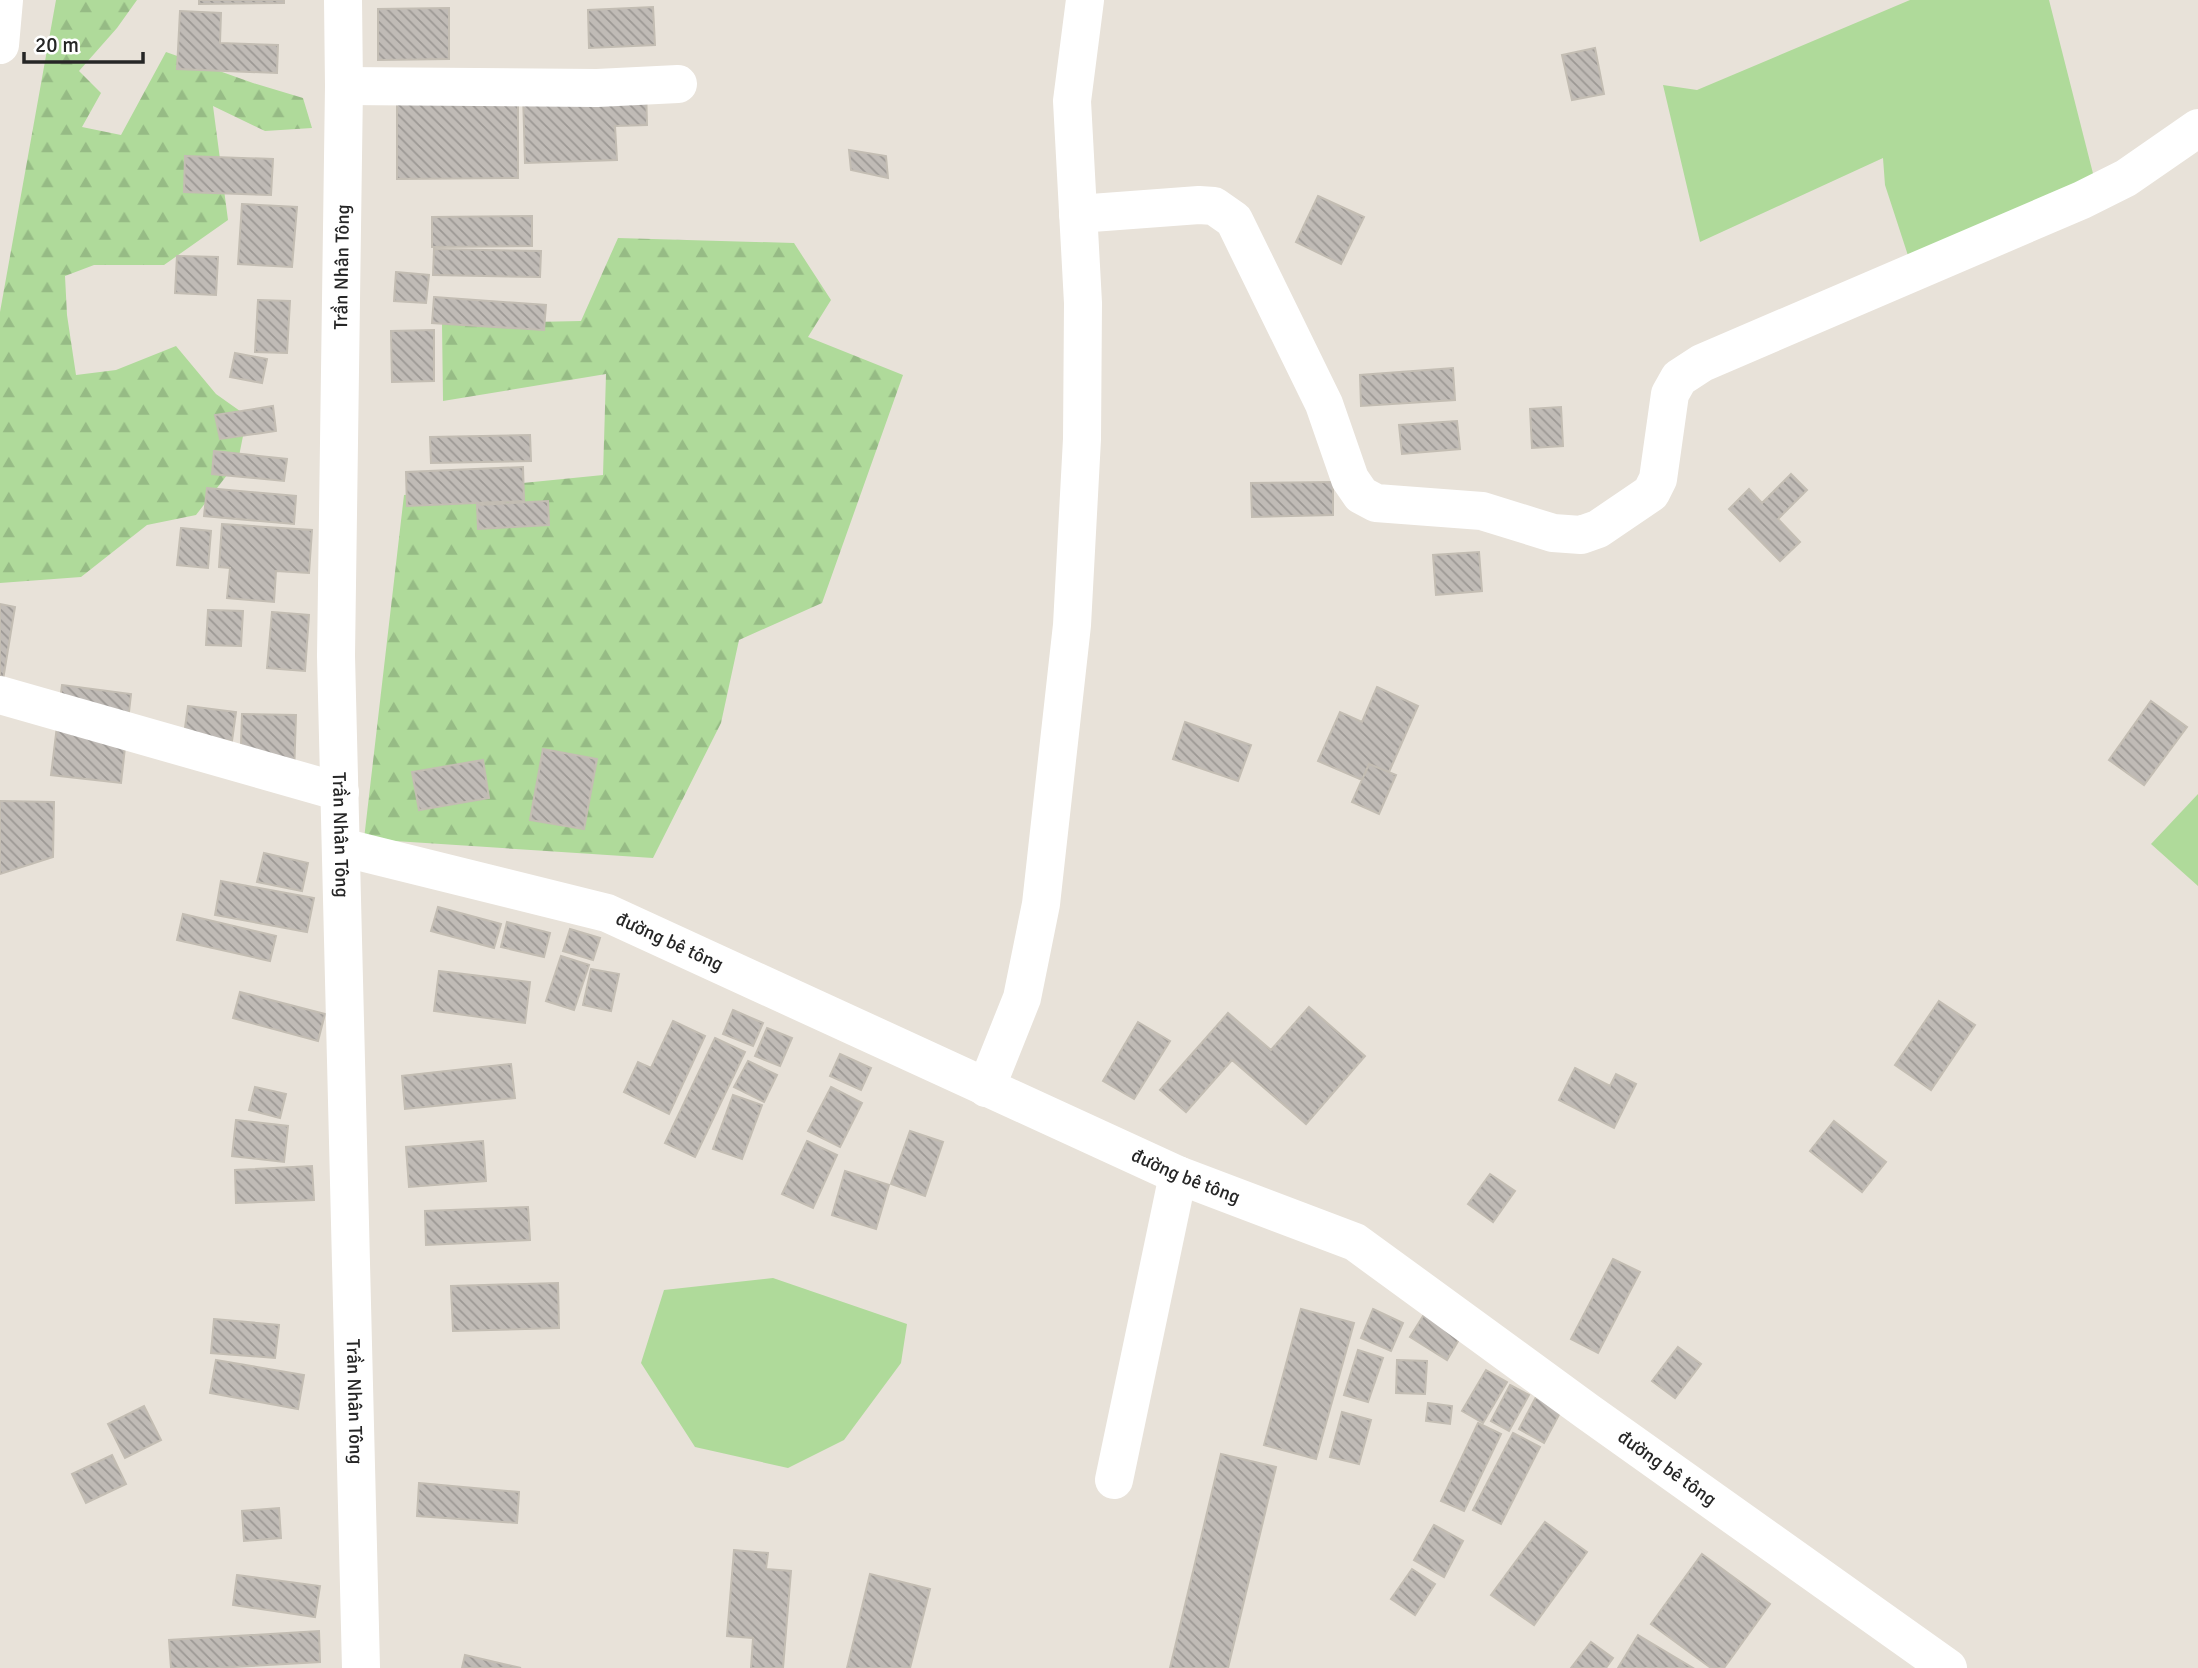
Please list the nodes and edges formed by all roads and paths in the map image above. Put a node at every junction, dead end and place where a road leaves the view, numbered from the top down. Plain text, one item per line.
1 (5, 0) edge
2 (343, 0) edge
3 (1085, 0) edge
4 (0, 45) edge
5 (678, 84) dead end
6 (344, 86) junction
7 (2198, 128) edge
8 (1078, 214) junction
9 (0, 695) edge
10 (340, 792) junction
11 (341, 847) junction
12 (986, 1088) junction
13 (1178, 1175) junction
14 (1114, 1480) dead end
15 (361, 1668) edge
16 (1948, 1668) edge

1 - 4 street
2 - 6 street, Trần Nhân Tông
3 - 8 street
5 - 6 street
6 - 10 street, Trần Nhân Tông
7 - 8 street
8 - 12 street
9 - 10 street
10 - 11 street, Trần Nhân Tông
11 - 12 street, đường bê tông
11 - 15 street, Trần Nhân Tông
12 - 13 street, đường bê tông
13 - 14 street
13 - 16 street, đường bê tông

